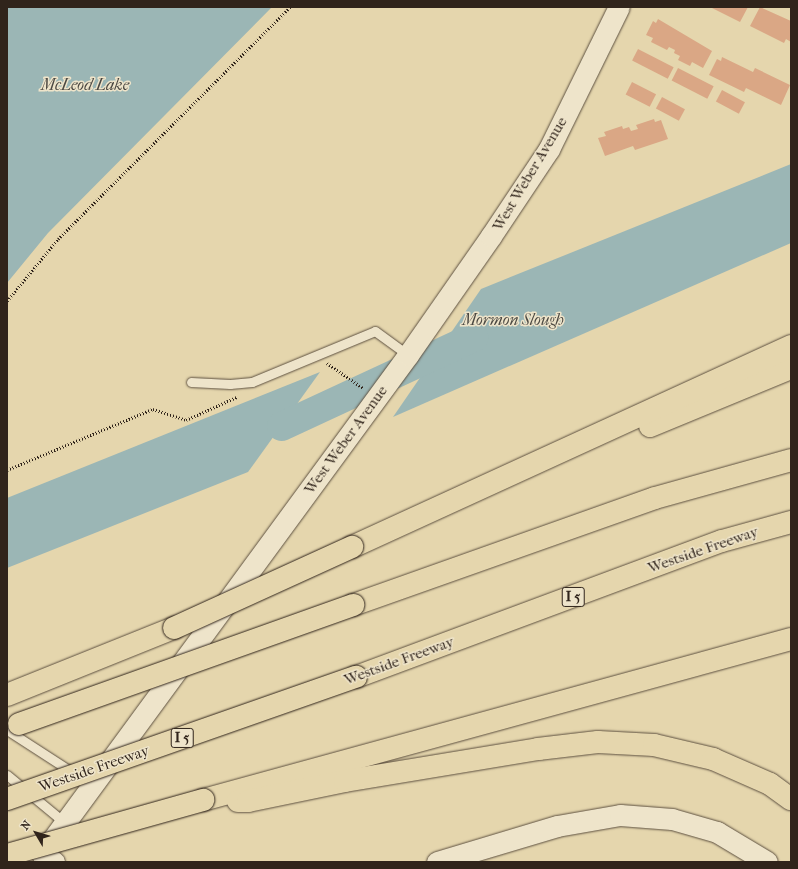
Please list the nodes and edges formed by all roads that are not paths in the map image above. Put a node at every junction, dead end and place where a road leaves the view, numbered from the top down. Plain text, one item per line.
1 (619, 7) edge
2 (791, 346) edge
3 (408, 355) junction
4 (791, 368) edge
5 (190, 382) dead end
6 (791, 460) edge
7 (530, 466) junction
8 (791, 522) edge
9 (791, 639) edge
10 (7, 695) edge
11 (7, 729) edge
12 (344, 771) junction
13 (7, 775) edge
14 (93, 786) junction
15 (791, 799) edge
16 (7, 800) edge
17 (65, 822) junction
18 (7, 855) edge
19 (48, 858) edge
20 (437, 862) edge
21 (767, 862) edge

1 - 3 street, West Weber Avenue
2 - 7 highway
3 - 5 lane
3 - 14 street, West Weber Avenue
4 - 7 highway
6 - 11 highway, bridge
7 - 10 highway, bridge
8 - 16 highway, Westside Freeway / I 5, bridge
9 - 12 highway
11 - 14 lane
12 - 15 highway
12 - 18 highway, bridge
13 - 17 lane
14 - 17 street, West Weber Avenue
17 - 19 street, West Weber Avenue
20 - 21 street

